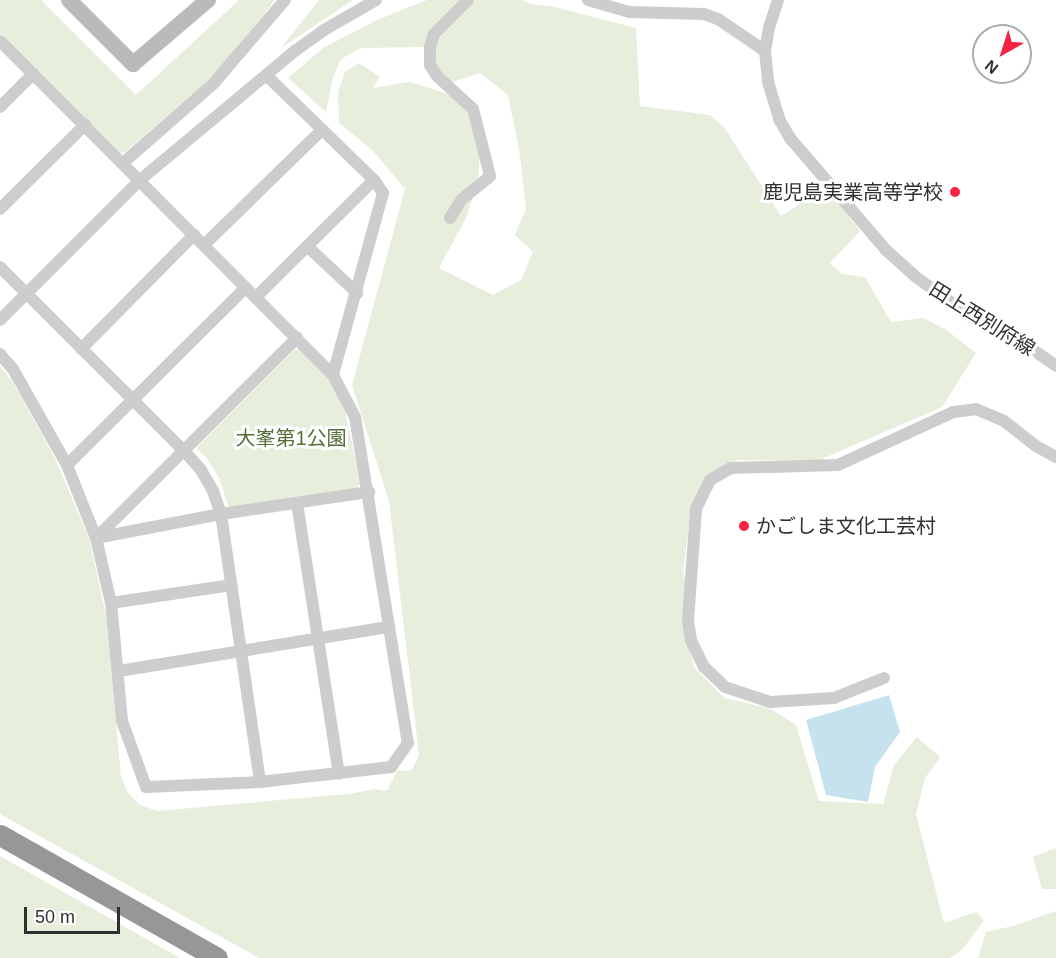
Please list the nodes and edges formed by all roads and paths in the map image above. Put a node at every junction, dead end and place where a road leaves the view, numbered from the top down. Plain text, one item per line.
1 (69, 0) edge
2 (208, 0) edge
3 (285, 0) edge
4 (376, 0) edge
5 (468, 0) edge
6 (588, 0) edge
7 (778, 0) edge
8 (0, 41) edge
9 (765, 51) junction
10 (33, 74) junction
11 (266, 75) junction
12 (0, 107) edge
13 (85, 125) junction
14 (322, 130) junction
15 (123, 163) junction
16 (140, 180) junction
17 (374, 180) junction
18 (0, 208) edge
19 (450, 218) dead end
20 (195, 235) junction
21 (204, 245) junction
22 (307, 246) junction
23 (0, 267) edge
24 (246, 287) junction
25 (26, 293) junction
26 (357, 293) junction
27 (256, 297) junction
28 (0, 320) edge
29 (297, 338) junction
30 (81, 349) junction
31 (0, 354) edge
32 (1056, 366) edge
33 (333, 375) junction
34 (133, 400) junction
35 (185, 452) junction
36 (1056, 457) edge
37 (67, 465) junction
38 (369, 492) junction
39 (297, 503) junction
40 (221, 514) junction
41 (96, 538) junction
42 (232, 585) junction
43 (111, 603) junction
44 (389, 627) junction
45 (318, 638) junction
46 (240, 651) junction
47 (119, 671) junction
48 (884, 678) dead end
49 (339, 774) junction
50 (260, 782) junction
51 (0, 835) edge
52 (217, 958) edge

1 - 2 street
3 - 15 street
4 - 11 street
5 - 19 street
6 - 9 street
7 - 9 street, 田上西別府線
8 - 10 street
9 - 32 street, 田上西別府線
10 - 12 street
10 - 13 street
11 - 14 street
11 - 16 street
13 - 15 street
13 - 18 street
14 - 17 street
14 - 21 street
15 - 16 street
16 - 20 street
16 - 25 street
17 - 22 street
17 - 26 street
20 - 21 street
20 - 30 street
21 - 24 street
22 - 26 street
22 - 27 street
23 - 25 street
24 - 27 street
24 - 34 street
25 - 28 street
25 - 30 street
26 - 33 street
27 - 29 street
29 - 33 street
29 - 35 street
30 - 34 street
31 - 37 street
33 - 38 street
34 - 35 street
34 - 37 street
35 - 40 street
35 - 41 street
36 - 48 street
37 - 41 street
38 - 39 street
38 - 44 street
39 - 40 street
39 - 45 street
40 - 41 street
40 - 42 street
41 - 43 street
42 - 43 street
42 - 46 street
43 - 47 street
44 - 45 street
44 - 49 street
45 - 46 street
45 - 49 street
46 - 47 street
46 - 50 street
47 - 50 street
49 - 50 street
51 - 52 highway

